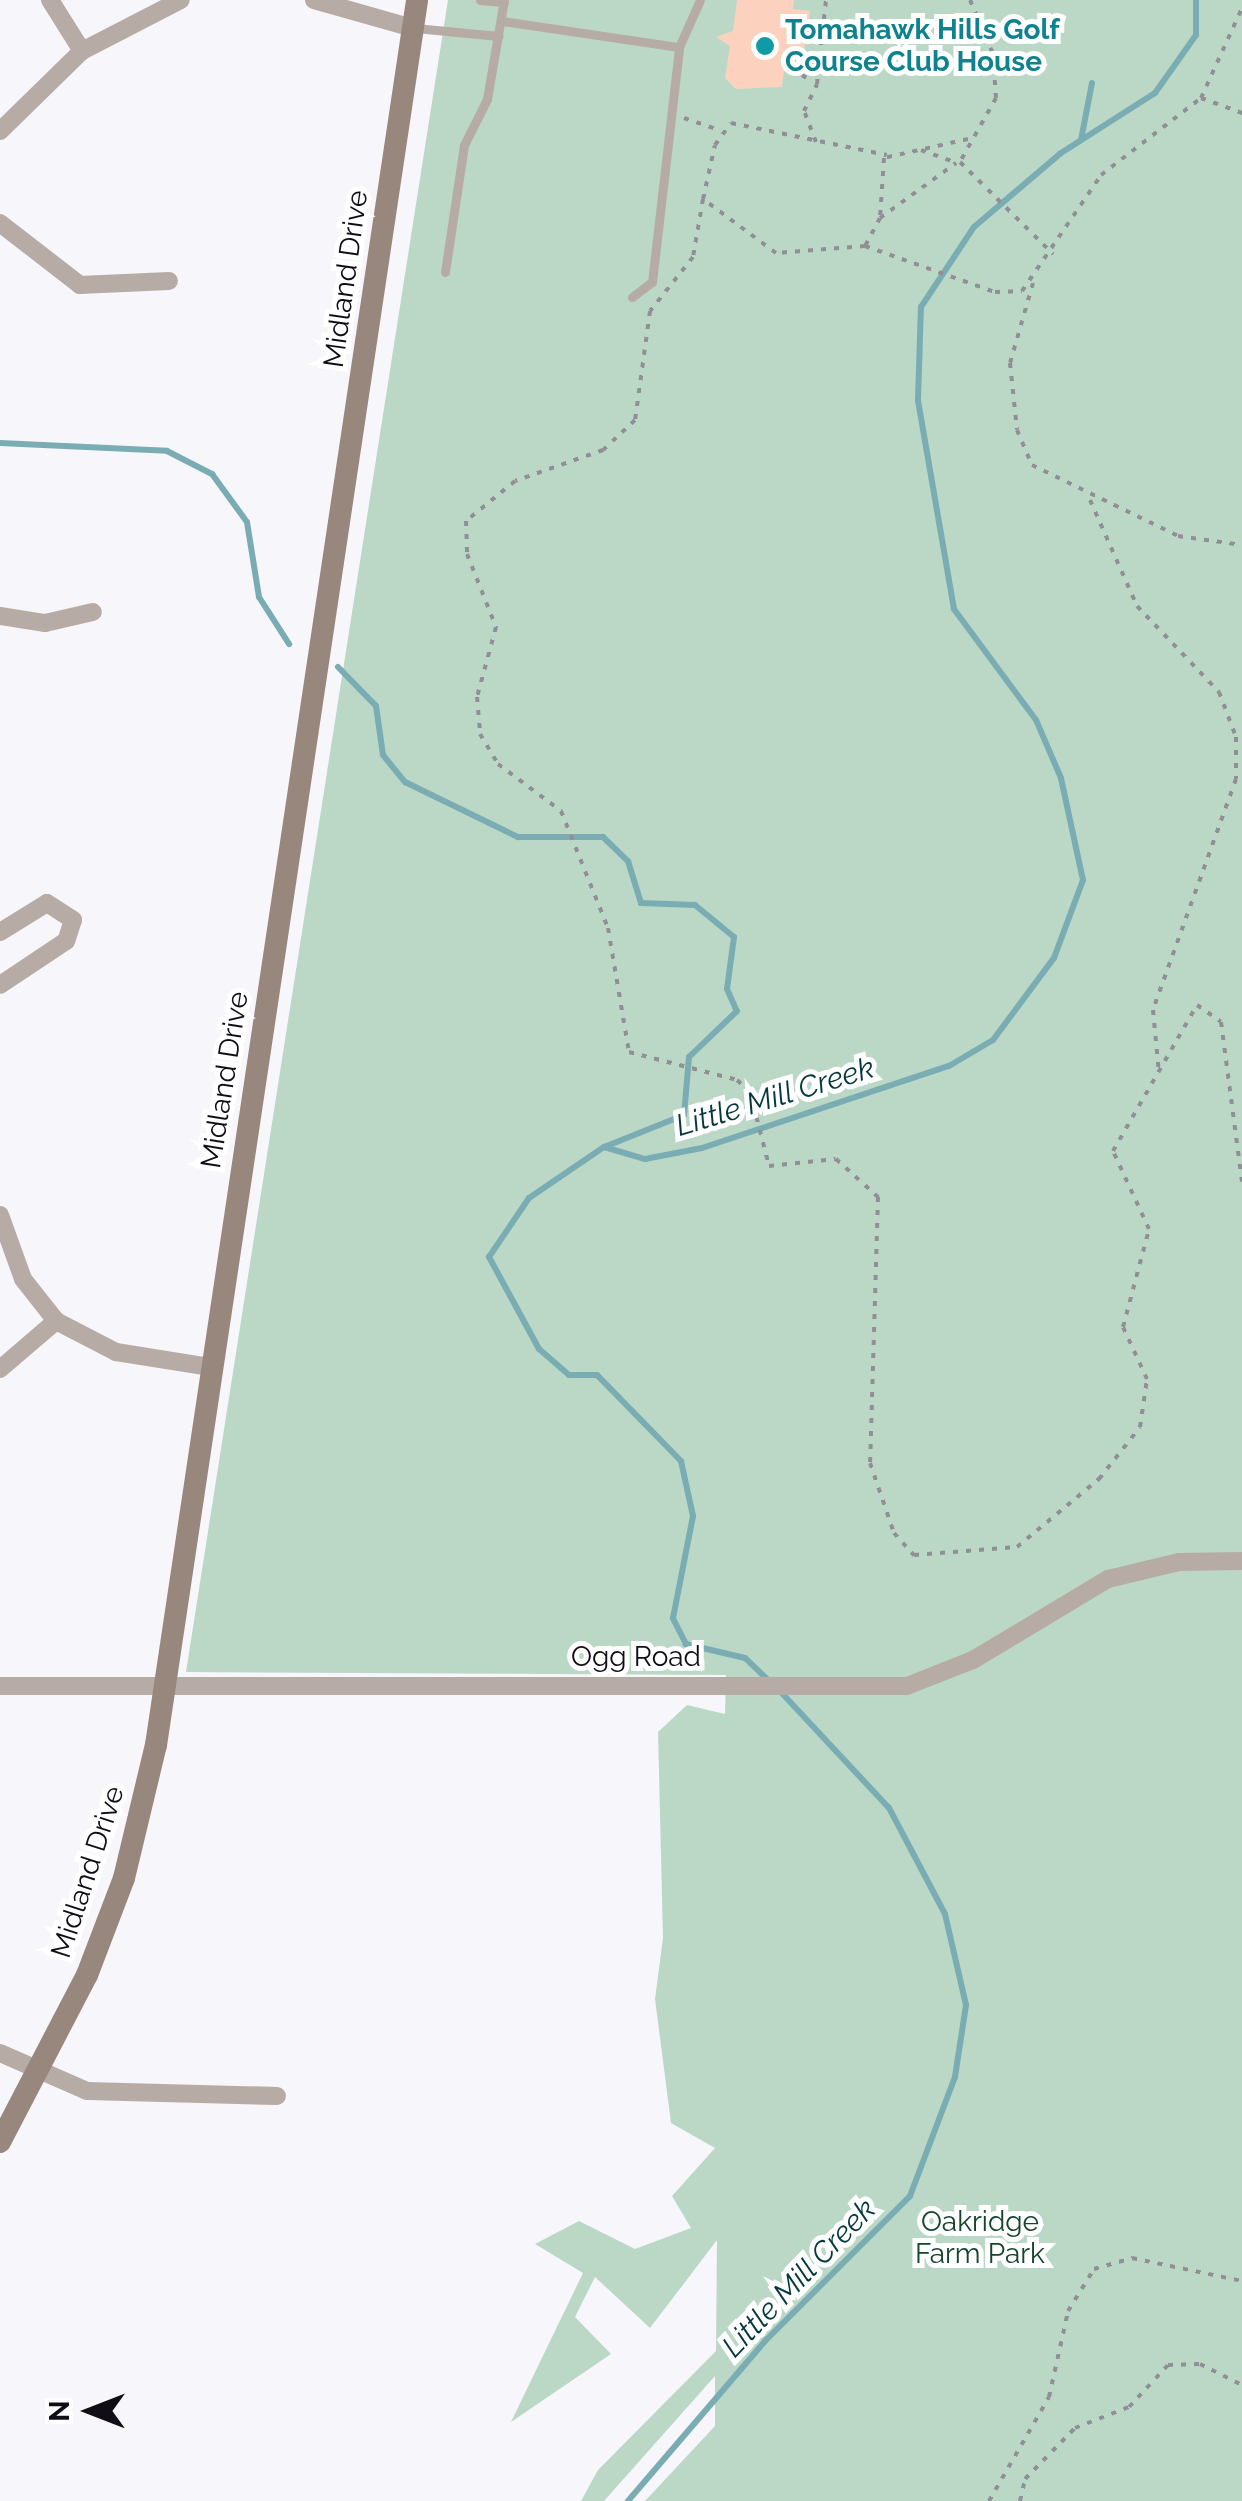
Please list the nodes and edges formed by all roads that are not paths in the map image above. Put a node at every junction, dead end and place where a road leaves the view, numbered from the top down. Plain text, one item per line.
1 (50, 0) edge
2 (181, 0) edge
3 (314, 0) edge
4 (417, 0) edge
5 (480, 0) edge
6 (700, 0) edge
7 (504, 1) edge
8 (502, 21) junction
9 (413, 28) junction
10 (499, 36) junction
11 (680, 47) junction
12 (82, 51) junction
13 (0, 131) edge
14 (0, 223) edge
15 (445, 272) dead end
16 (169, 280) dead end
17 (632, 296) dead end
18 (93, 612) dead end
19 (0, 616) edge
20 (0, 932) edge
21 (0, 985) edge
22 (0, 1215) edge
23 (56, 1321) junction
24 (211, 1367) junction
25 (0, 1369) edge
26 (1242, 1561) edge
27 (166, 1684) junction
28 (0, 1686) edge
29 (0, 2053) edge
30 (38, 2070) junction
31 (277, 2096) dead end
32 (0, 2142) edge

1 - 12 street
2 - 12 street
3 - 9 street
4 - 9 main road, Midland Drive
5 - 7 lane
6 - 11 lane
7 - 8 lane
8 - 10 lane
8 - 11 lane
9 - 10 lane
9 - 24 main road, Midland Drive
10 - 15 lane
11 - 17 lane
12 - 13 street
14 - 16 street
18 - 19 street
20 - 21 street
22 - 23 street
23 - 24 street
23 - 25 street
24 - 27 main road, Midland Drive
26 - 27 street, Ogg Road
27 - 28 street, Ogg Road
27 - 30 main road, Midland Drive
29 - 30 street
30 - 31 street
30 - 32 main road, Midland Drive

